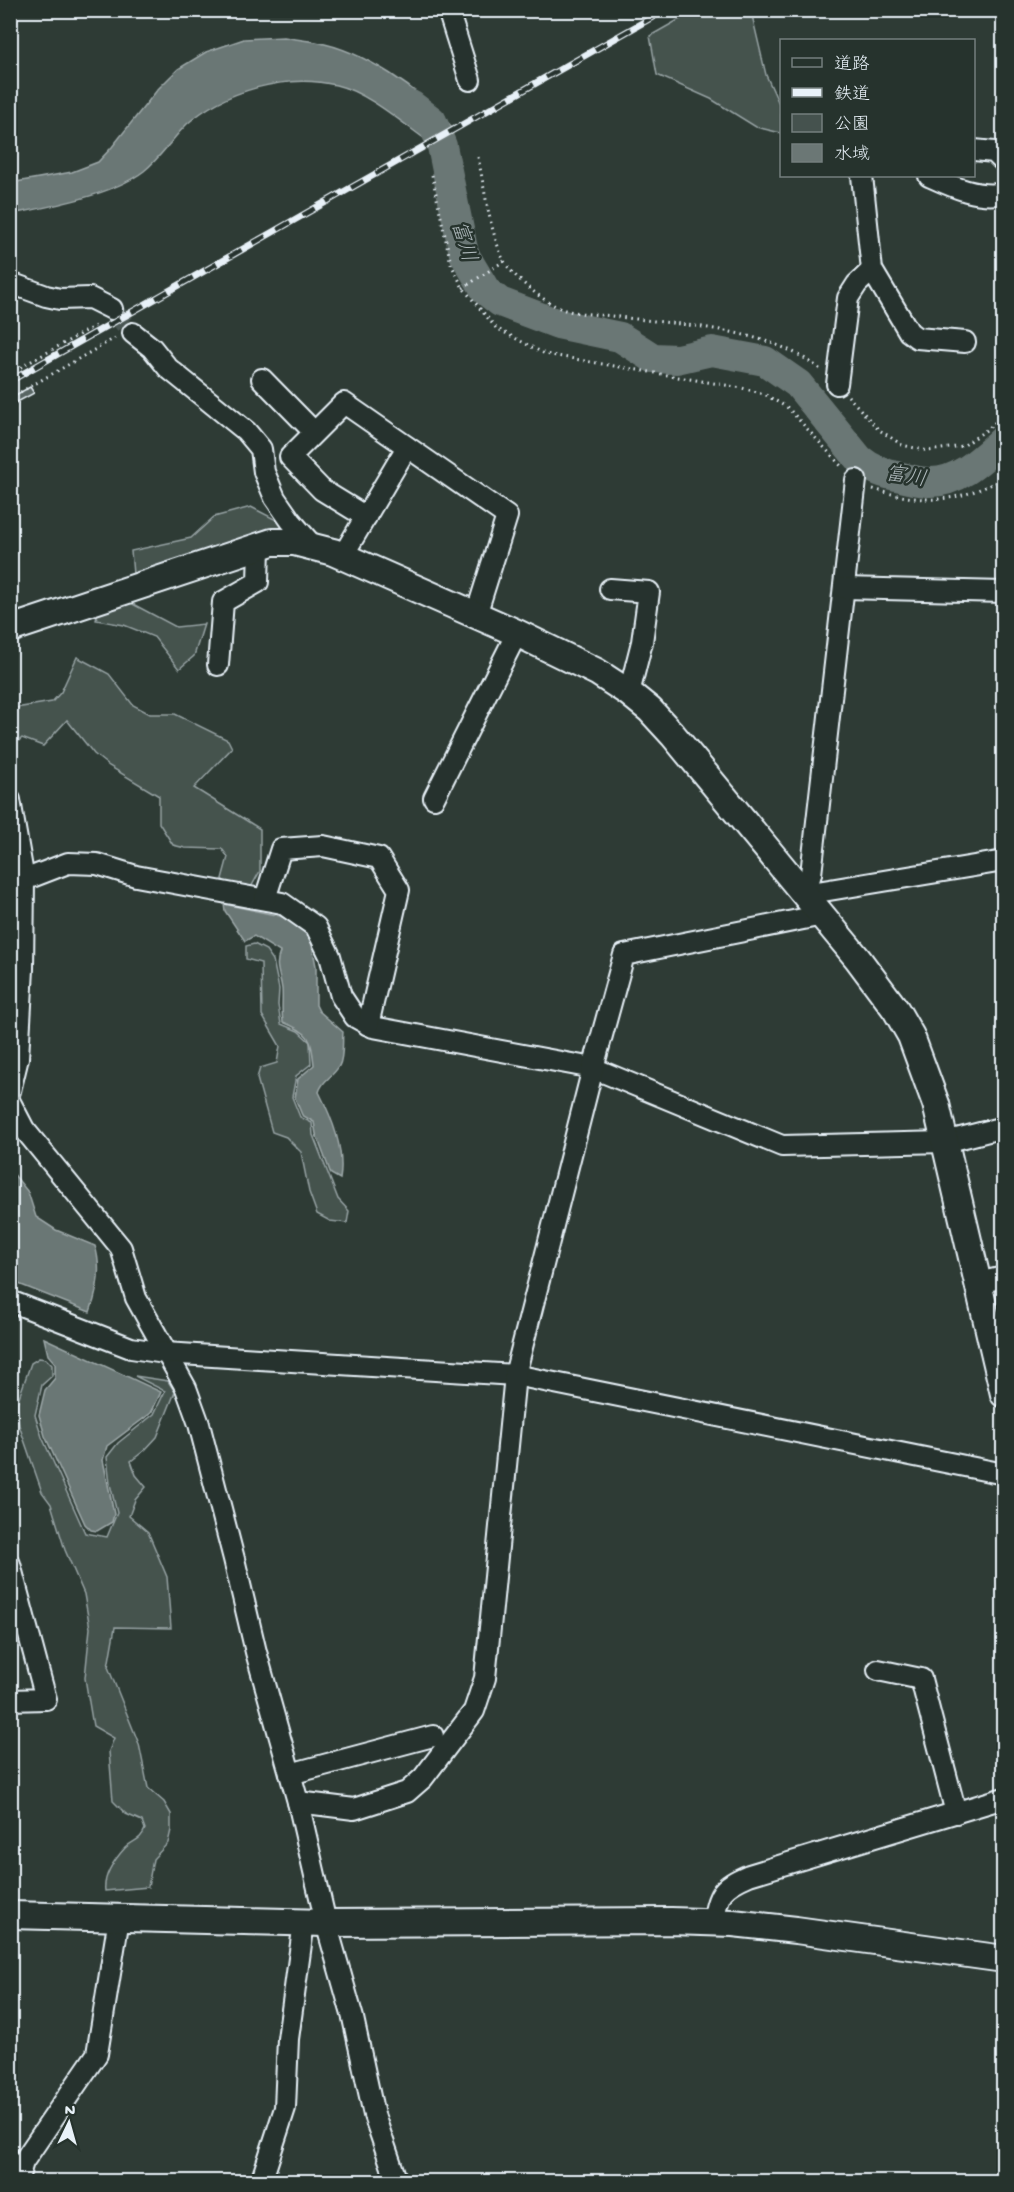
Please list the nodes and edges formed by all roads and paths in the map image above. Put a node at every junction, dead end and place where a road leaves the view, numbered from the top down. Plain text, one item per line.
1 (448, 10) edge
2 (470, 80) dead end
3 (975, 150) edge
4 (478, 157) dead end
5 (1004, 162) edge
6 (432, 175) dead end
7 (862, 177) edge
8 (931, 177) edge
9 (1004, 193) edge
10 (504, 261) junction
11 (872, 270) junction
12 (10, 285) edge
13 (463, 288) junction
14 (112, 309) tunnel mouth
15 (95, 326) dead end
16 (124, 336) joint
17 (965, 342) dead end
18 (10, 373) edge
19 (262, 379) dead end
20 (837, 384) junction
21 (10, 398) edge
22 (1004, 414) edge
23 (314, 432) junction
24 (407, 447) junction
25 (1004, 478) edge
26 (856, 480) junction
27 (366, 517) junction
28 (313, 546) junction
29 (259, 547) junction
30 (342, 557) junction
31 (844, 588) junction
32 (610, 589) dead end
33 (1004, 592) edge
34 (476, 615) junction
35 (10, 629) edge
36 (517, 633) junction
37 (218, 664) dead end
38 (629, 693) junction
39 (434, 798) dead end
40 (10, 800) edge
41 (1004, 861) edge
42 (24, 879) junction
43 (805, 894) junction
44 (265, 900) junction
45 (823, 915) junction
46 (368, 1025) junction
47 (593, 1068) junction
48 (10, 1091) edge
49 (10, 1102) edge
50 (1004, 1127) edge
51 (945, 1142) junction
52 (1004, 1277) edge
53 (978, 1283) junction
54 (10, 1301) edge
55 (165, 1353) junction
56 (515, 1375) junction
57 (1004, 1394) edge
58 (1004, 1474) edge
59 (10, 1564) edge
60 (878, 1671) dead end
61 (10, 1700) edge
62 (434, 1736) dead end
63 (290, 1774) junction
64 (1004, 1798) edge
65 (298, 1802) junction
66 (956, 1813) junction
67 (10, 1915) edge
68 (119, 1918) junction
69 (315, 1922) junction
70 (713, 1923) junction
71 (1004, 1959) edge
72 (17, 2181) edge
73 (261, 2181) edge
74 (397, 2181) edge

1 - 2 street
3 - 5 street
4 - 10 path
6 - 13 path
7 - 11 street
8 - 9 street
10 - 13 path
10 - 20 path
11 - 17 street
11 - 20 street
12 - 14 street
13 - 26 path
15 - 18 path
16 - 21 path
16 - 28 street
19 - 23 street
20 - 22 path
23 - 24 street
23 - 27 street
24 - 27 street
24 - 34 street
25 - 26 path
26 - 31 street
27 - 30 street
28 - 29 street
28 - 30 street
29 - 35 street
29 - 37 street
30 - 34 street
31 - 33 street
31 - 43 street
32 - 38 street
34 - 36 street
36 - 38 street
36 - 39 street
38 - 43 street
40 - 42 street
41 - 43 street
42 - 44 street
42 - 48 street
43 - 45 street
44 - 46 street
44 - 46 street
45 - 47 street
45 - 51 street
46 - 47 street
47 - 51 street
47 - 56 street
49 - 55 street
50 - 51 street
51 - 53 street
52 - 53 street
53 - 57 street
54 - 55 street
55 - 56 street
55 - 63 street
56 - 58 street
56 - 65 street
59 - 61 street
60 - 66 street
62 - 63 street
63 - 65 street
64 - 66 street
65 - 69 street
66 - 70 street
67 - 68 street
68 - 69 street
68 - 72 street
69 - 70 street
69 - 73 street
69 - 74 street
70 - 71 street

